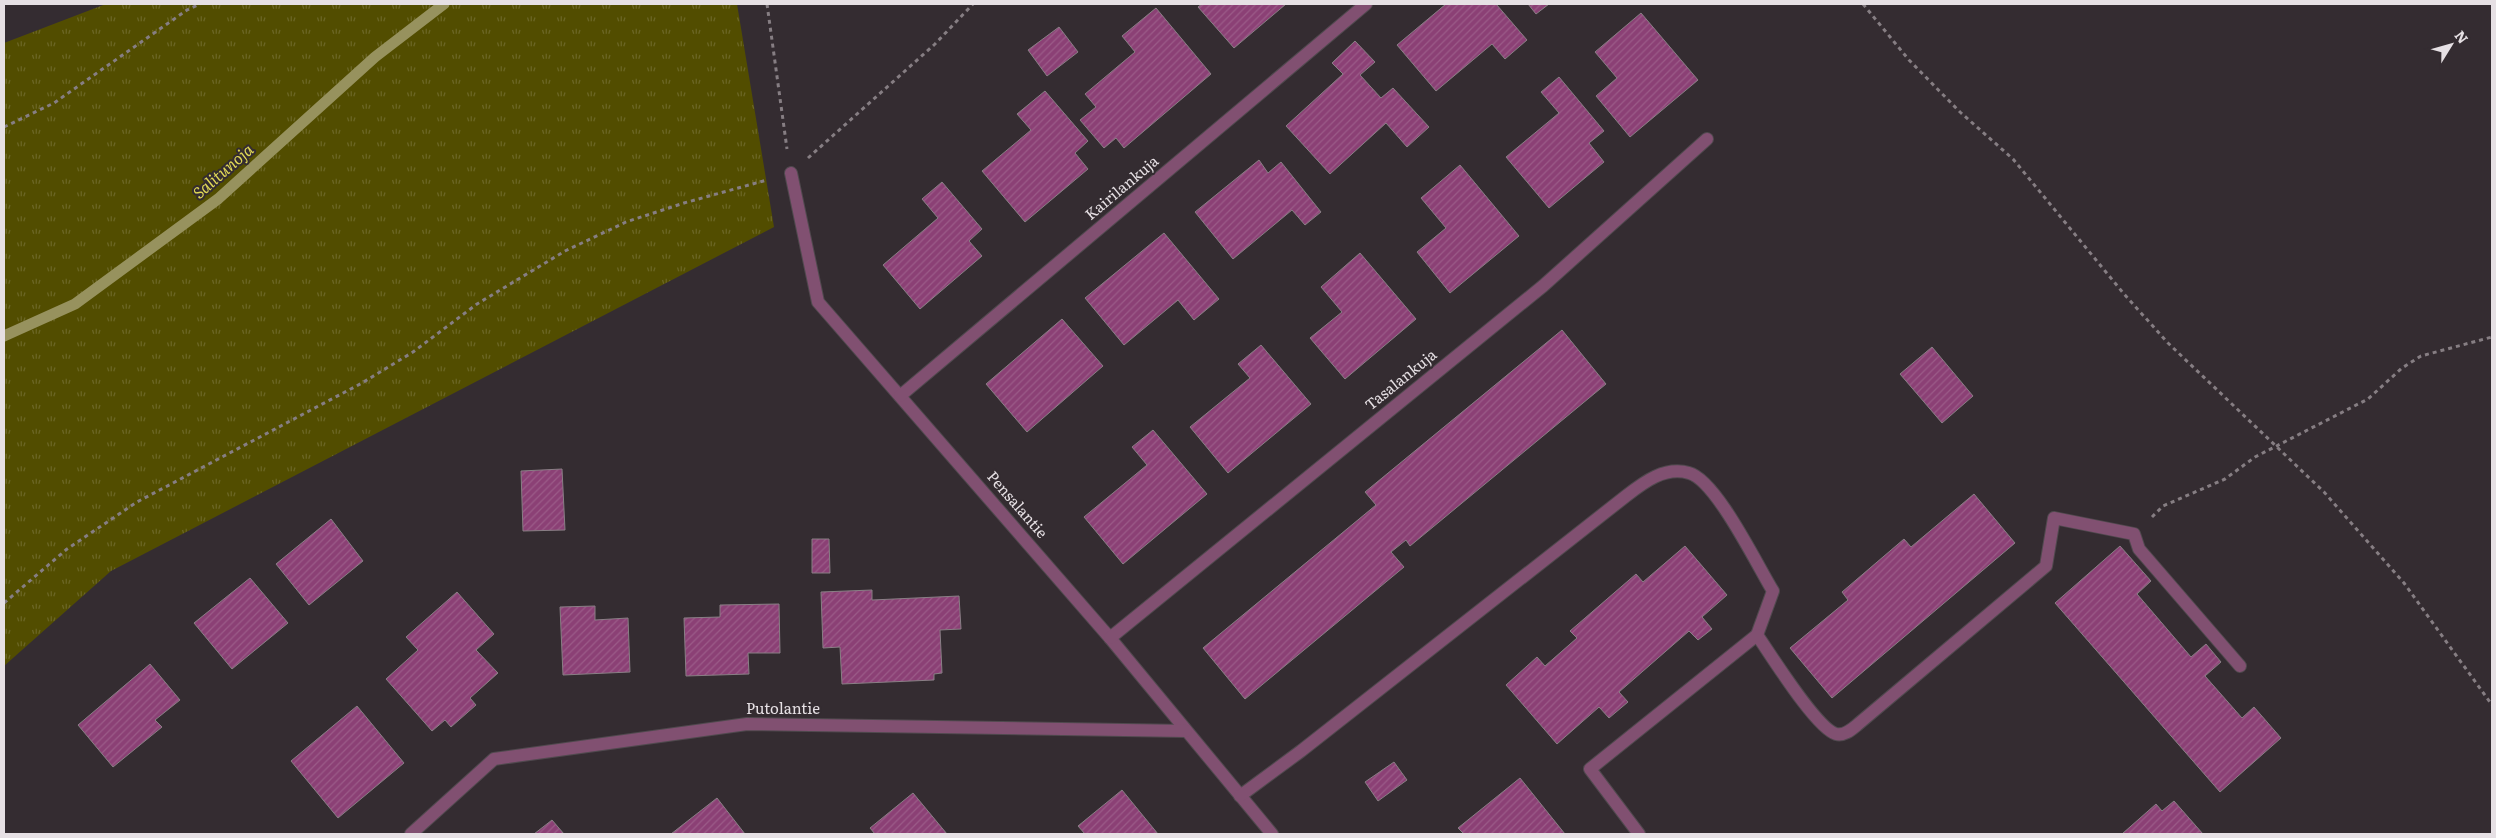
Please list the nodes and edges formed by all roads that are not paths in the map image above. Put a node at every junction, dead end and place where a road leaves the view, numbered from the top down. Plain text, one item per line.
1 (1366, 4) edge
2 (1707, 139) dead end
3 (791, 173) road end
4 (900, 396) junction
5 (1757, 635) junction
6 (1110, 638) junction
7 (2240, 666) dead end
8 (1186, 731) junction
9 (1240, 796) junction
10 (412, 834) edge
11 (1272, 834) edge
12 (1639, 834) edge

1 - 4 street, Kairilankuja
2 - 6 street, Tasalankuja
3 - 4 street, Pensalantie
4 - 6 street, Pensalantie
5 - 7 street
5 - 9 street
5 - 12 street
6 - 8 street, Pensalantie
8 - 9 street, Pensalantie
8 - 10 street, Putolantie
9 - 11 street, Pensalantie

